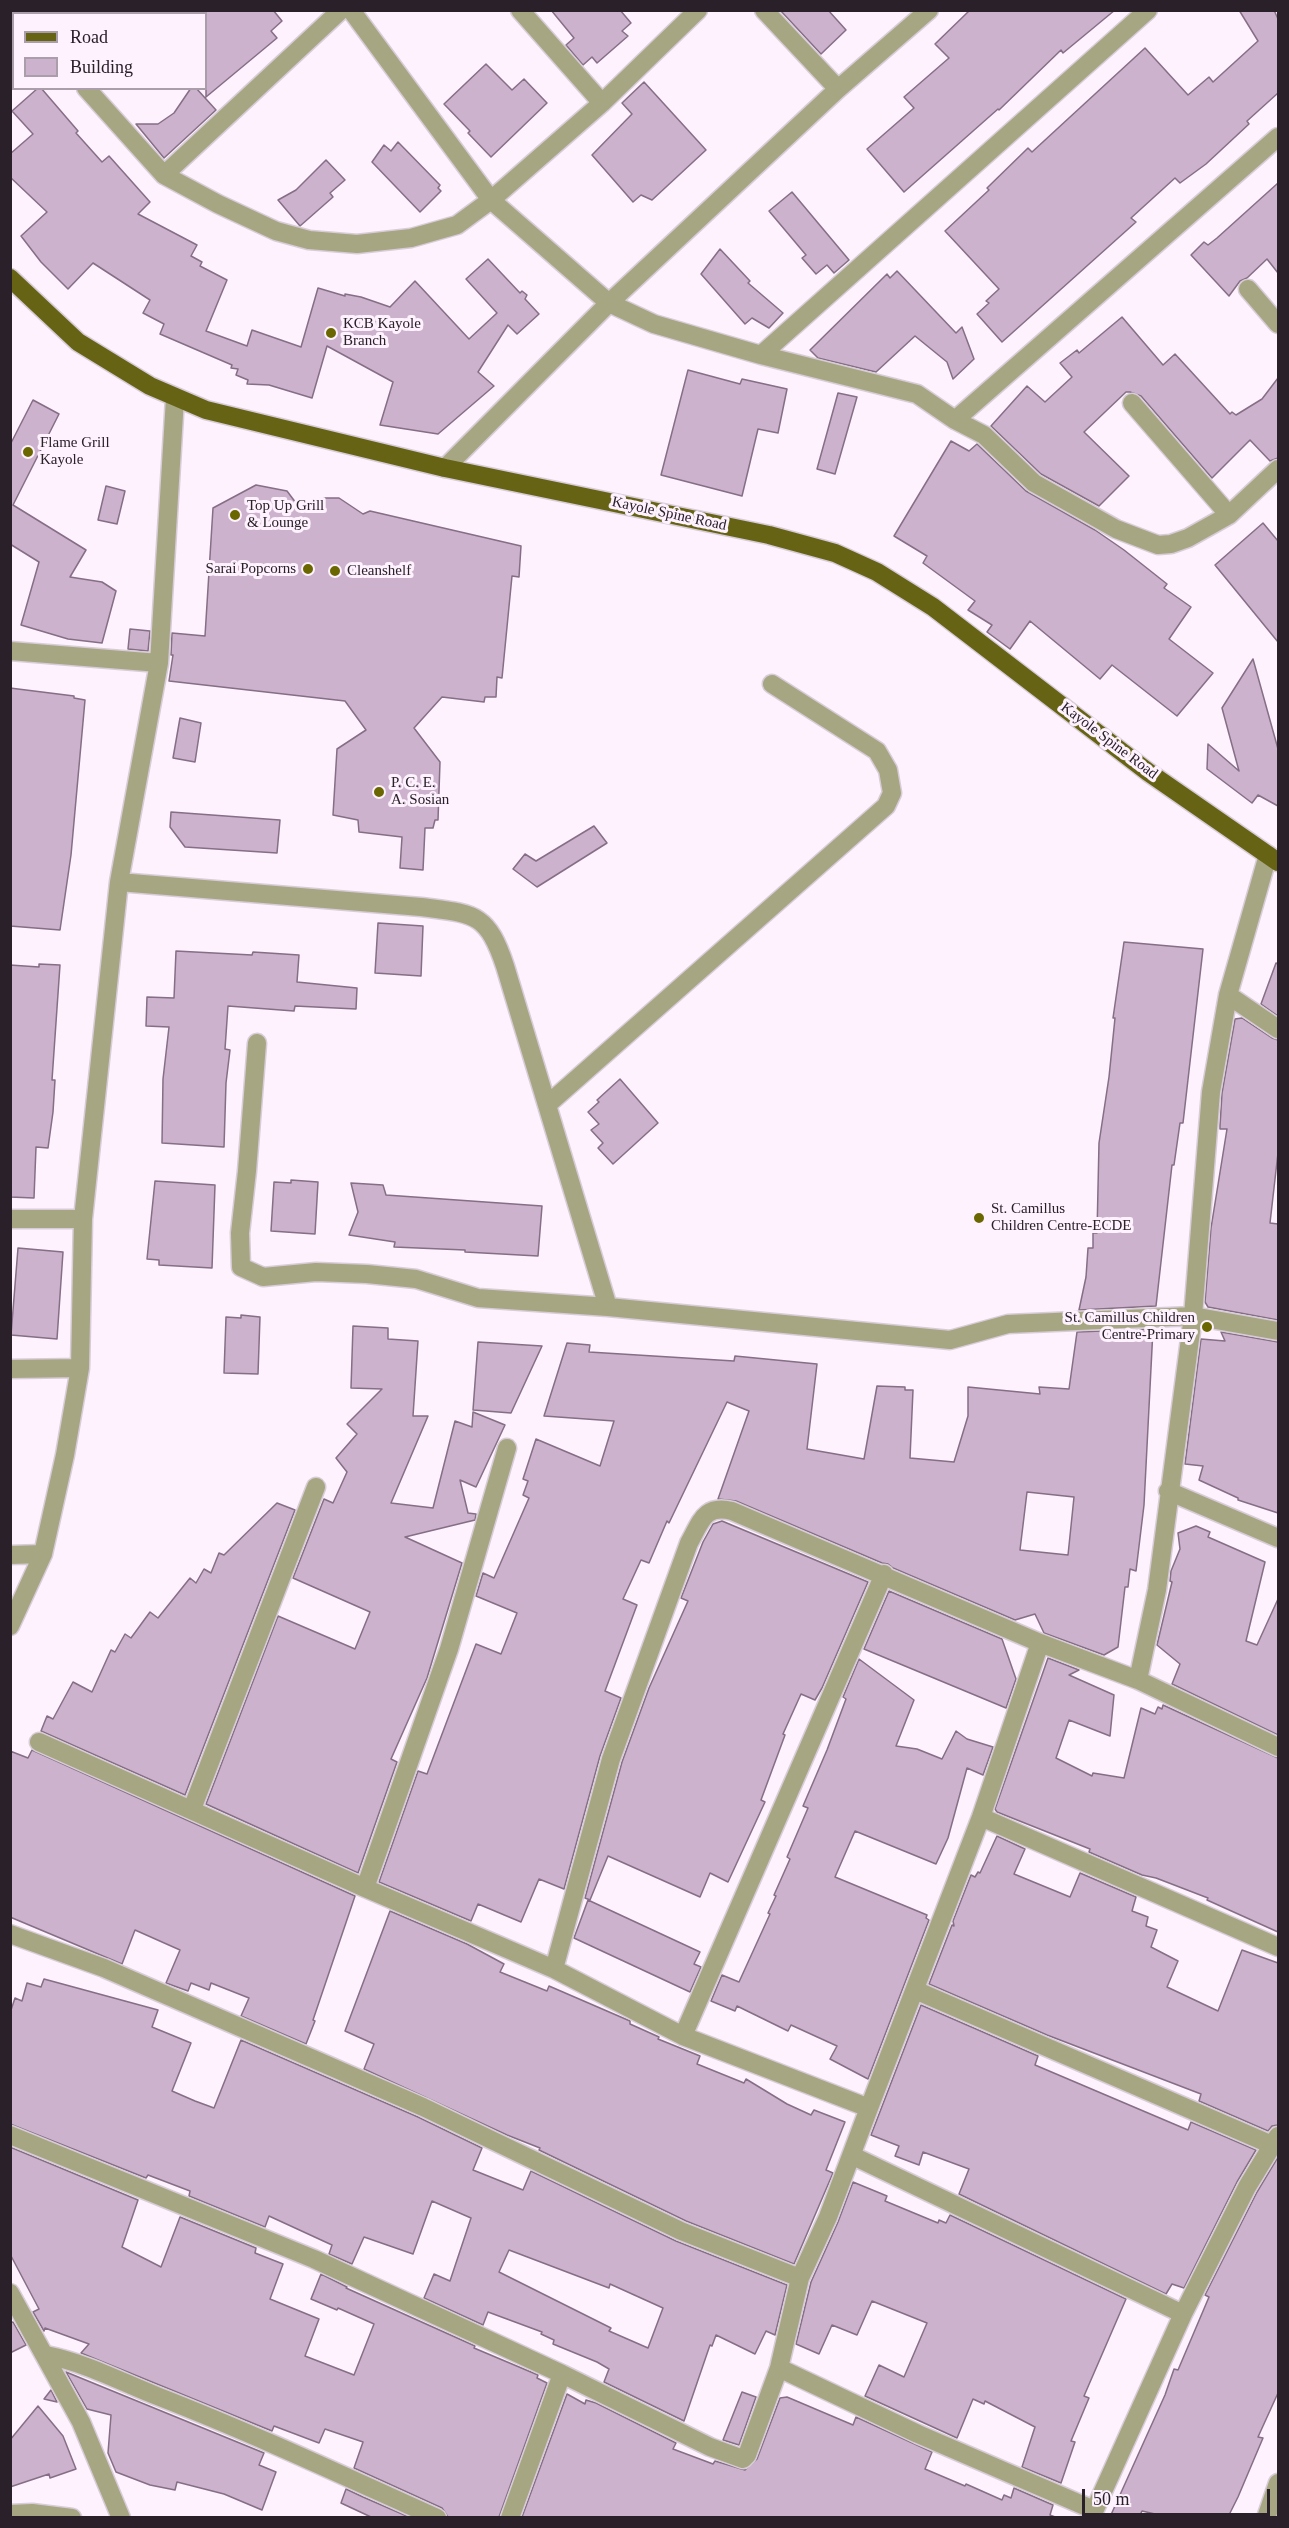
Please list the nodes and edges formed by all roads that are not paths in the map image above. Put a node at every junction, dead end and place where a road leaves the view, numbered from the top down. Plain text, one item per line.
1 (341, 10) edge
2 (351, 10) edge
3 (520, 10) edge
4 (698, 10) edge
5 (764, 10) edge
6 (929, 10) edge
7 (1148, 10) edge
8 (838, 89) junction
9 (88, 90) edge
10 (602, 103) junction
11 (1278, 137) edge
12 (164, 175) junction
13 (491, 200) junction
14 (10, 279) edge
15 (1248, 289) dead end
16 (609, 303) junction
17 (1278, 324) edge
18 (762, 355) junction
19 (175, 398) junction
20 (1132, 402) dead end
21 (955, 420) junction
22 (445, 468) junction
23 (1278, 469) edge
24 (1229, 515) junction
25 (10, 651) edge
26 (159, 663) junction
27 (772, 684) dead end
28 (1273, 859) edge
29 (119, 882) junction
30 (1228, 995) junction
31 (1278, 1029) edge
32 (256, 1043) dead end
33 (547, 1105) junction
34 (10, 1219) edge
35 (83, 1219) junction
36 (608, 1306) junction
37 (1193, 1316) junction
38 (1278, 1331) edge
39 (80, 1368) junction
40 (10, 1369) edge
41 (507, 1448) dead end
42 (316, 1487) dead end
43 (1168, 1491) junction
44 (1278, 1538) edge
45 (43, 1554) junction
46 (10, 1555) edge
47 (884, 1574) junction
48 (10, 1626) edge
49 (1040, 1643) junction
50 (1138, 1680) junction
51 (39, 1742) dead end
52 (1278, 1747) edge
53 (192, 1809) junction
54 (981, 1817) junction
55 (365, 1888) junction
56 (10, 1934) edge
57 (1278, 1947) edge
58 (554, 1969) junction
59 (915, 1990) junction
60 (683, 2036) junction
61 (869, 2108) junction
62 (10, 2135) edge
63 (1275, 2140) edge
64 (853, 2156) junction
65 (800, 2278) junction
66 (10, 2292) edge
67 (1183, 2314) junction
68 (46, 2355) junction
69 (779, 2368) junction
70 (562, 2374) junction
71 (1278, 2483) edge
72 (10, 2514) edge
73 (1093, 2514) edge
74 (72, 2517) edge
75 (121, 2517) edge
76 (437, 2517) edge
77 (510, 2517) edge
78 (1266, 2517) edge

1 - 12 street
2 - 13 street
3 - 10 street
4 - 10 street
5 - 8 street
6 - 8 street
7 - 18 street
8 - 16 street
9 - 12 street
10 - 13 street
11 - 21 street
12 - 13 street
13 - 16 street
14 - 19 main road, Kayole Spine Road
15 - 17 street
16 - 18 street
16 - 22 street
18 - 21 street
19 - 22 main road, Kayole Spine Road
19 - 26 street
20 - 24 street
21 - 24 street
22 - 28 main road, Kayole Spine Road
23 - 24 street
25 - 26 street
26 - 29 street
27 - 33 street
28 - 30 street
29 - 33 street
29 - 35 street
30 - 31 street
30 - 37 street
32 - 36 street
33 - 36 street
34 - 35 street
35 - 39 street
36 - 37 street
37 - 38 street
37 - 43 street
39 - 40 street
39 - 45 street
41 - 55 street
42 - 53 street
43 - 44 street
43 - 50 street
45 - 46 street
45 - 48 street
47 - 49 street
47 - 58 street
47 - 60 street
49 - 50 street
49 - 54 street
50 - 52 street
51 - 53 street
53 - 55 street
54 - 57 street
54 - 59 street
55 - 58 street
56 - 65 street
58 - 60 street
59 - 61 street
59 - 63 street
60 - 61 street
61 - 64 street
62 - 70 street
63 - 67 street
64 - 65 street
64 - 67 street
65 - 69 street
66 - 68 street
67 - 73 street
68 - 75 street
68 - 76 street
69 - 70 street
69 - 73 street
70 - 77 street
71 - 78 street
72 - 74 street

